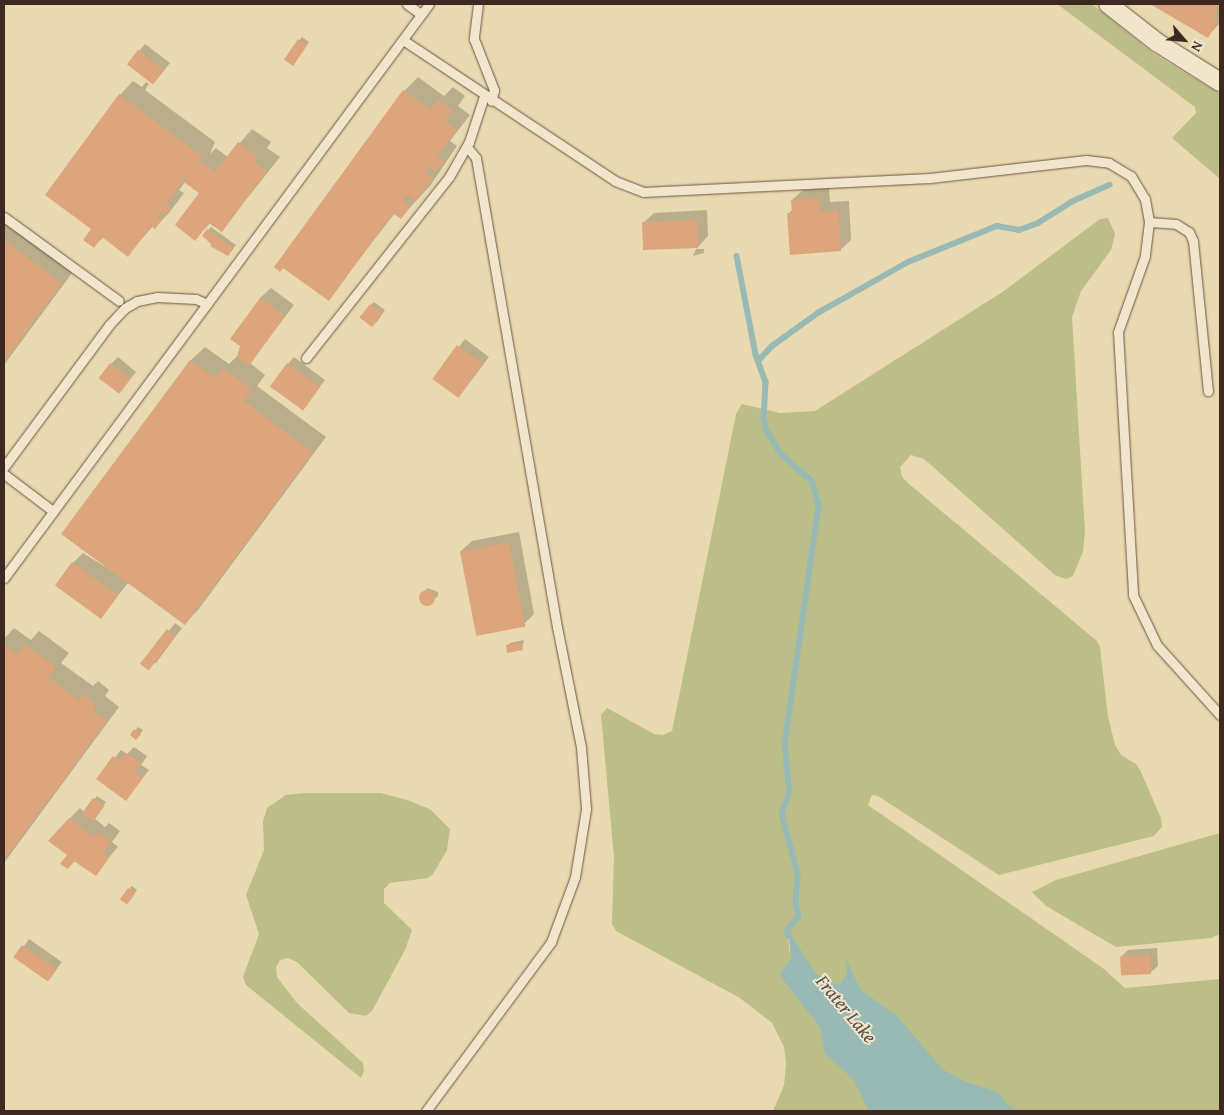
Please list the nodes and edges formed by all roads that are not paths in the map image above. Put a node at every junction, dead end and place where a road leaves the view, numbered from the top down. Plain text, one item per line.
1 (407, 4) edge
2 (429, 4) edge
3 (478, 4) edge
4 (1108, 4) edge
5 (421, 14) junction
6 (403, 40) junction
7 (1220, 81) edge
8 (488, 98) junction
9 (467, 147) junction
10 (4, 217) edge
11 (1150, 222) junction
12 (119, 301) dead end
13 (207, 304) junction
14 (306, 358) dead end
15 (1208, 391) dead end
16 (4, 467) edge
17 (4, 474) edge
18 (53, 511) junction
19 (4, 578) edge
20 (1220, 716) edge
21 (426, 1111) edge

1 - 5 lane
2 - 5 lane
3 - 8 lane
4 - 7 street
5 - 6 lane
6 - 8 lane
6 - 13 lane
8 - 9 lane
8 - 11 lane
9 - 14 lane
9 - 21 lane
10 - 12 lane
11 - 15 lane
11 - 20 lane
13 - 16 lane
13 - 18 lane
17 - 18 lane
18 - 19 lane

